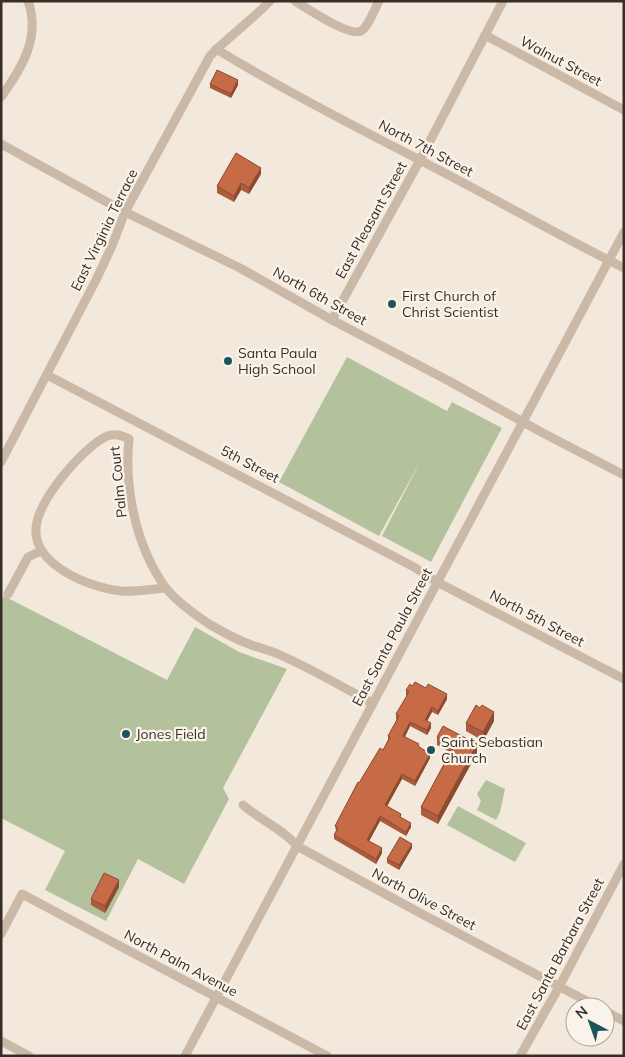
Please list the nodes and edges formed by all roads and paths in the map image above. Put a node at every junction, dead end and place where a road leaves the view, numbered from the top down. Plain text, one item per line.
1 (28, 1) edge
2 (270, 1) edge
3 (295, 1) edge
4 (379, 1) edge
5 (503, 1) edge
6 (485, 35) junction
7 (216, 49) junction
8 (1, 97) edge
9 (624, 110) edge
10 (1, 144) edge
11 (420, 160) junction
12 (125, 212) junction
13 (624, 232) edge
14 (608, 261) junction
15 (624, 268) edge
16 (332, 320) junction
17 (47, 375) junction
18 (522, 422) junction
19 (1, 462) edge
20 (624, 475) edge
21 (42, 551) junction
22 (438, 582) junction
23 (166, 588) junction
24 (8, 594) dead end
25 (624, 679) edge
26 (372, 703) junction
27 (243, 805) dead end
28 (297, 846) junction
29 (624, 864) edge
30 (1, 934) edge
31 (559, 987) junction
32 (216, 997) junction
33 (578, 997) edge
34 (1, 1041) edge
35 (29, 1056) edge
36 (185, 1056) edge
37 (327, 1056) edge
38 (520, 1056) edge

1 - 8 street
2 - 7 street, East Virginia Terrace
3 - 4 street
5 - 6 street, East Pleasant Street
6 - 9 street, Walnut Street
6 - 11 street, East Pleasant Street
7 - 11 street, North 7th Street
7 - 12 street, East Virginia Terrace
10 - 12 street, North 6th Street
11 - 14 street, North 7th Street
11 - 16 street, East Pleasant Street
12 - 16 street, North 6th Street
12 - 17 street, East Virginia Terrace
13 - 14 street, East Santa Paula Street
14 - 15 street, North 7th Street
14 - 18 street, East Santa Paula Street
16 - 18 street, North 6th Street
17 - 19 street, East Virginia Terrace
17 - 22 street, 5th Street
18 - 20 street, North 6th Street
18 - 22 street, East Santa Paula Street
21 - 23 street
21 - 23 street, Palm Court
21 - 24 street
22 - 25 street, North 5th Street
22 - 26 street, East Santa Paula Street
23 - 26 street, Palm Court
26 - 28 street, East Santa Paula Street
27 - 28 street, North Olive Street
28 - 31 street, North Olive Street
28 - 32 street, East Santa Paula Street
29 - 31 street, East Santa Barbara Street
30 - 32 street, North Palm Avenue
31 - 33 street, North Olive Street
31 - 38 street, East Santa Barbara Street
32 - 36 street, East Santa Paula Street
32 - 37 street, North Palm Avenue
34 - 35 street

